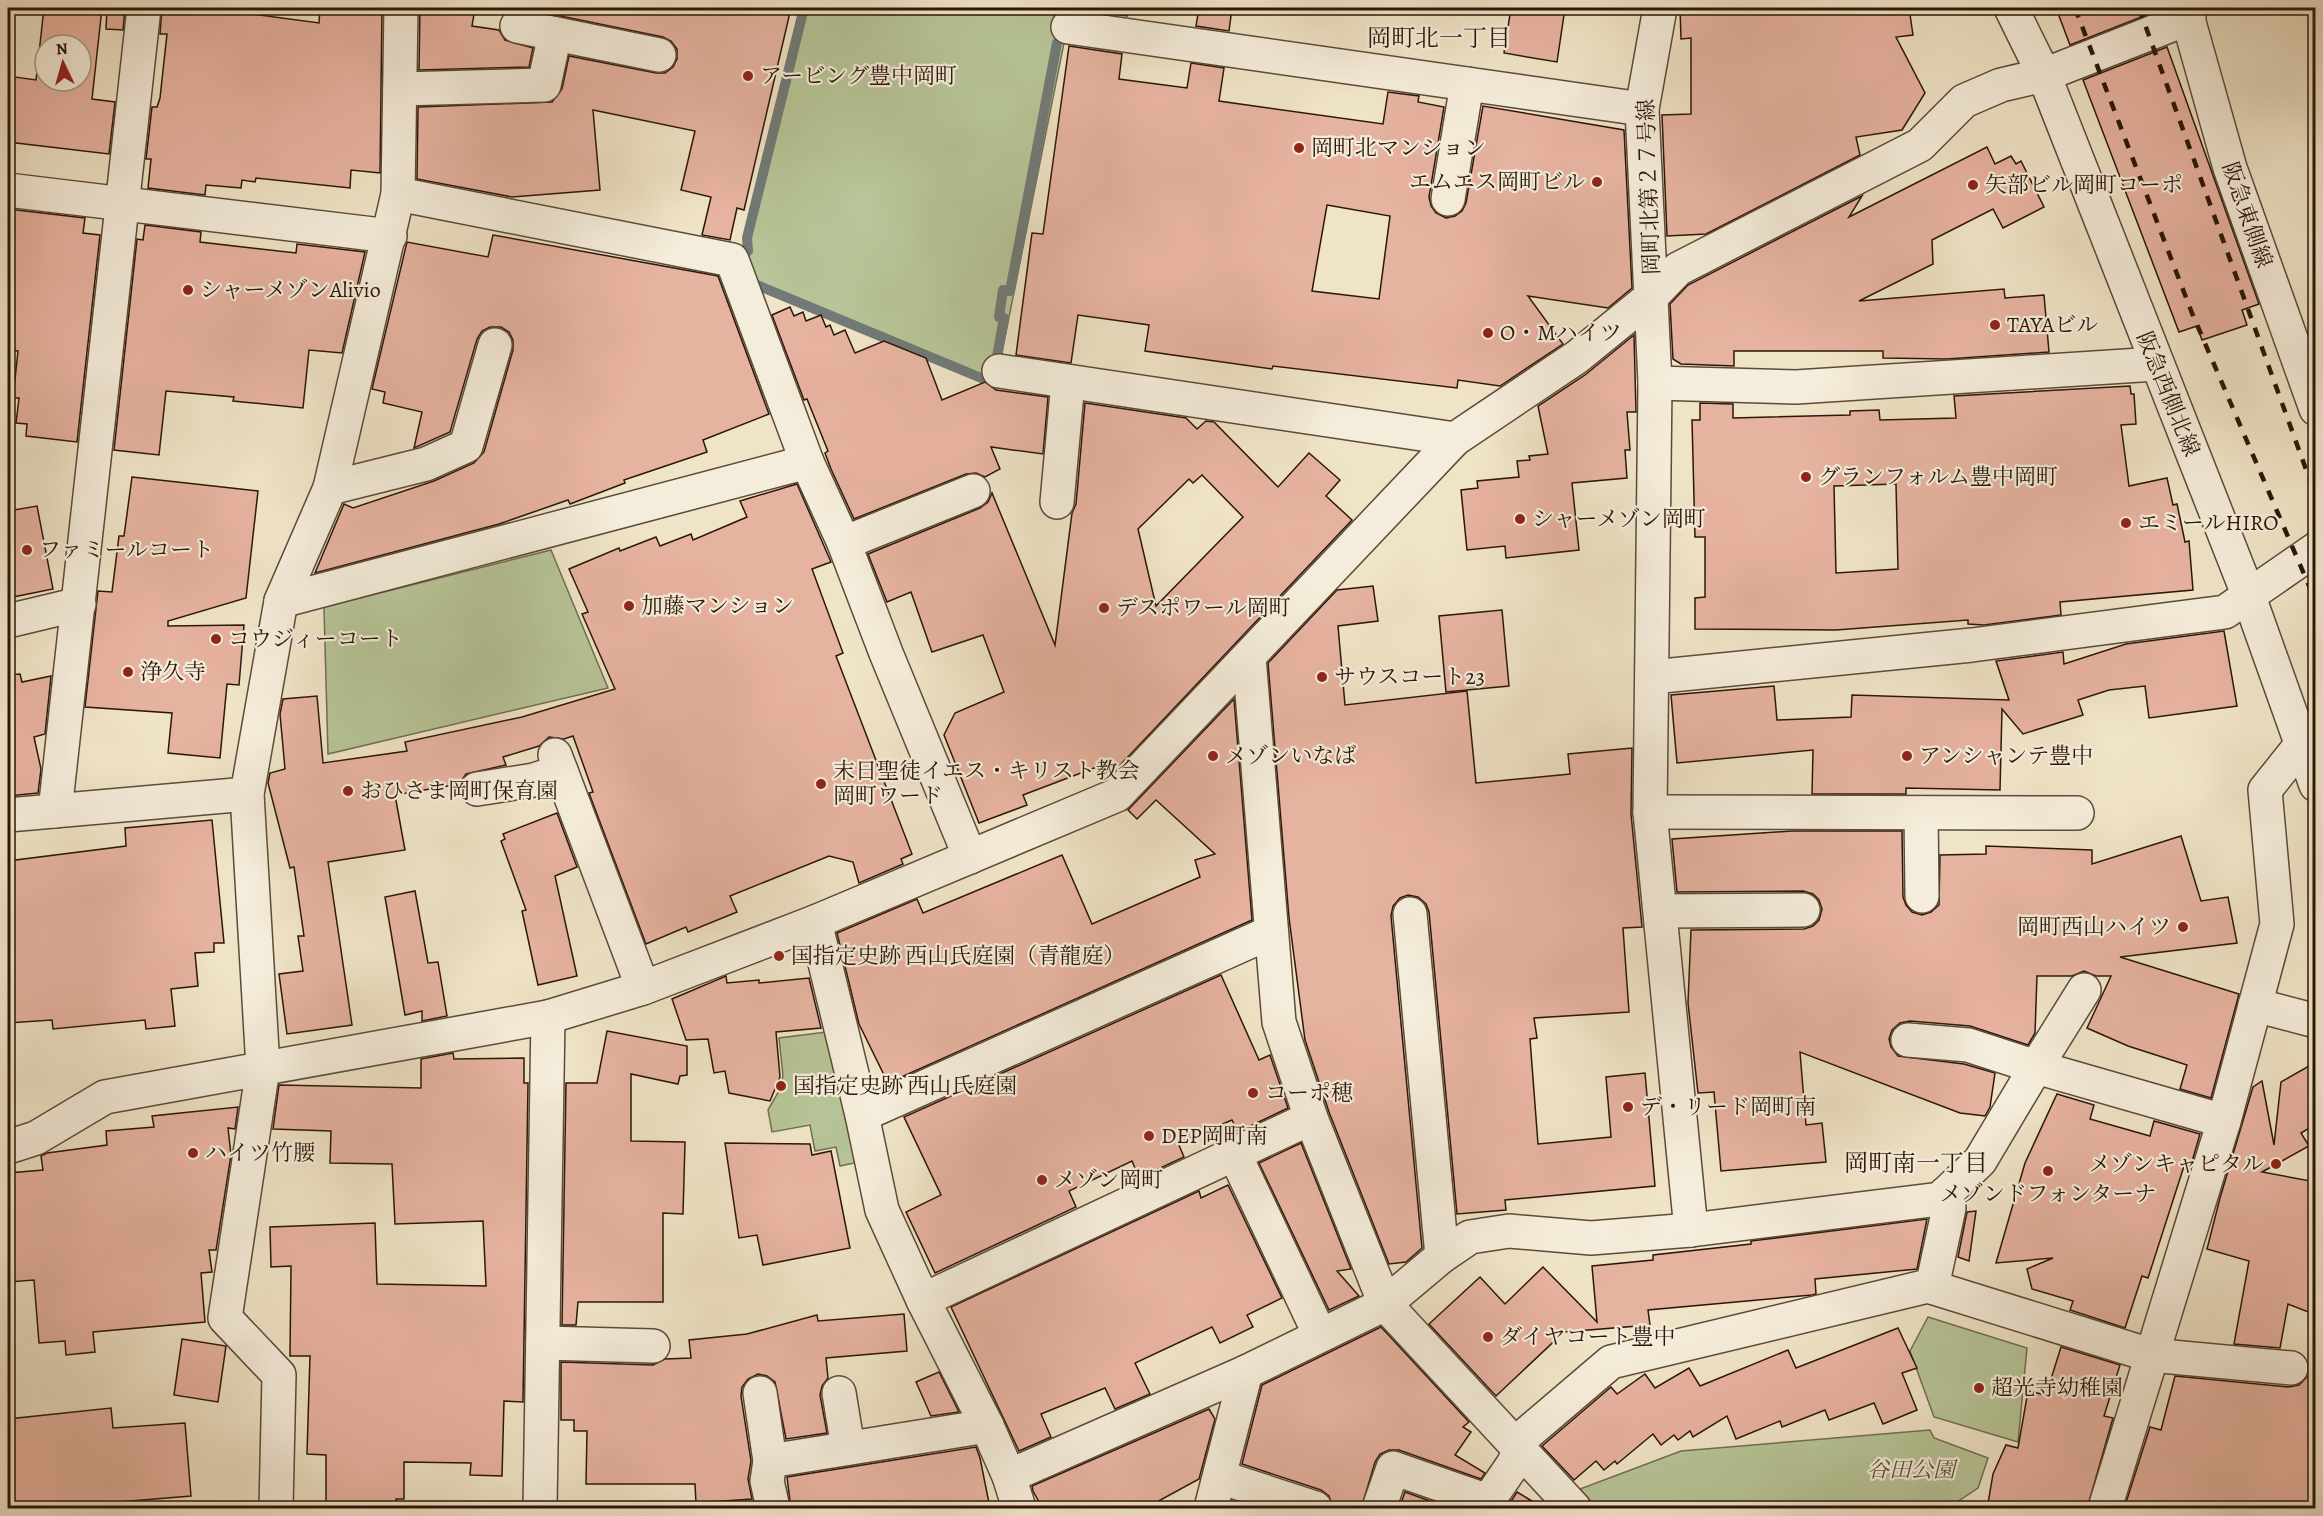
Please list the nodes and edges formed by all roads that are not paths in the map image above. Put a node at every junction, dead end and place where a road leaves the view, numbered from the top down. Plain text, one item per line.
1 (144, 8) edge
2 (401, 8) edge
3 (1660, 8) edge
4 (2011, 8) edge
5 (2187, 13) edge
6 (517, 26) dead end
7 (1068, 27) dead end
8 (555, 34) junction
9 (659, 55) dead end
10 (2044, 75) junction
11 (1467, 84) junction
12 (400, 89) junction
13 (1642, 109) junction
14 (8, 190) edge
15 (398, 194) junction
16 (1448, 199) dead end
17 (124, 203) junction
18 (390, 236) junction
19 (1652, 297) junction
20 (495, 345) dead end
21 (2156, 364) junction
22 (999, 371) dead end
23 (1068, 382) junction
24 (1655, 382) junction
25 (2316, 409) edge
26 (1455, 439) junction
27 (807, 462) junction
28 (330, 488) junction
29 (973, 491) dead end
30 (1057, 502) dead end
31 (844, 543) junction
32 (2316, 549) edge
33 (2248, 594) junction
34 (281, 600) junction
35 (79, 604) junction
36 (8, 621) edge
37 (1248, 657) junction
38 (1652, 677) junction
39 (2301, 745) junction
40 (2316, 784) edge
41 (477, 789) dead end
42 (247, 794) junction
43 (55, 811) junction
44 (1650, 812) junction
45 (1920, 813) junction
46 (2078, 813) dead end
47 (8, 815) edge
48 (970, 857) junction
49 (1922, 896) dead end
50 (1803, 910) dead end
51 (1661, 911) junction
52 (1410, 914) dead end
53 (815, 922) junction
54 (1271, 932) junction
55 (643, 988) junction
56 (2084, 990) dead end
57 (2255, 1005) junction
58 (548, 1017) junction
59 (2316, 1021) edge
60 (1908, 1040) dead end
61 (2036, 1067) junction
62 (263, 1068) junction
63 (862, 1116) junction
64 (1311, 1118) junction
65 (2224, 1121) junction
66 (8, 1147) edge
67 (1234, 1154) junction
68 (1945, 1194) junction
69 (1691, 1230) junction
70 (1442, 1256) junction
71 (1932, 1287) junction
72 (923, 1300) junction
73 (1385, 1304) junction
74 (1320, 1335) junction
75 (543, 1343) junction
76 (653, 1346) dead end
77 (2150, 1355) junction
78 (2291, 1368) dead end
79 (1246, 1372) junction
80 (760, 1393) dead end
81 (838, 1393) dead end
82 (987, 1426) junction
83 (848, 1448) junction
84 (1519, 1449) junction
85 (770, 1461) junction
86 (1009, 1476) junction
87 (1220, 1477) junction
88 (276, 1509) edge
89 (540, 1509) edge
90 (773, 1509) edge
91 (1019, 1509) edge
92 (1211, 1509) edge
93 (1315, 1509) edge
94 (1379, 1509) edge
95 (1574, 1509) edge
96 (2105, 1509) edge

1 - 17 street
2 - 12 street
3 - 13 street, 岡町北第２７号線
4 - 10 street, 阪急西側北線
5 - 10 street, 阪急東側線
5 - 25 street, 阪急東側線
6 - 8 street
7 - 11 street
8 - 9 street
8 - 12 street
10 - 19 street, 阪急東側線
10 - 21 street, 阪急西側北線
11 - 13 street
11 - 16 street
12 - 15 street
13 - 19 street, 岡町北第２７号線
14 - 17 street
15 - 18 street
15 - 27 street
17 - 18 street
17 - 35 street
18 - 28 street
19 - 24 street, 岡町北第２７号線
19 - 26 street, 阪急東側線
20 - 28 street
21 - 24 street
21 - 33 street, 阪急西側北線
22 - 23 street
23 - 26 street
23 - 30 street
24 - 38 street, 岡町北第２７号線
26 - 37 street, 阪急東側線
27 - 31 street
27 - 34 street
28 - 34 street
29 - 31 street
31 - 48 street
32 - 33 street
33 - 38 street
33 - 39 street, 阪急西側北線
34 - 42 street
35 - 36 street
35 - 43 street
37 - 48 street, 阪急東側線
37 - 54 street
38 - 44 street, 岡町北第２７号線
39 - 40 street, 阪急西側北線
39 - 57 street
41 - 55 street
42 - 43 street
42 - 62 street
43 - 47 street
44 - 45 street
44 - 51 street, 岡町北第２７号線
45 - 46 street
45 - 49 street
48 - 53 street, 阪急東側線
50 - 51 street
51 - 69 street, 岡町北第２７号線
52 - 70 street
53 - 55 street, 阪急東側線
53 - 63 street
54 - 63 street
54 - 64 street
55 - 58 street, 阪急東側線
56 - 61 street
57 - 59 street
57 - 65 street
58 - 62 street, 阪急東側線
58 - 75 street
60 - 61 street
61 - 65 street
61 - 68 street
62 - 66 street, 阪急東側線
62 - 88 street
63 - 72 street
64 - 67 street
64 - 73 street
65 - 77 street
67 - 72 street
67 - 74 street
68 - 69 street
68 - 71 street
69 - 70 street
70 - 73 street
71 - 77 street
71 - 84 street
72 - 82 street
73 - 74 street
73 - 84 street
74 - 79 street
75 - 76 street
75 - 89 street
77 - 78 street
77 - 96 street
79 - 86 street
79 - 87 street
80 - 85 street
81 - 83 street
82 - 83 street
82 - 86 street
83 - 85 street
84 - 94 street
84 - 95 street
85 - 90 street
86 - 91 street
87 - 92 street
87 - 93 street

